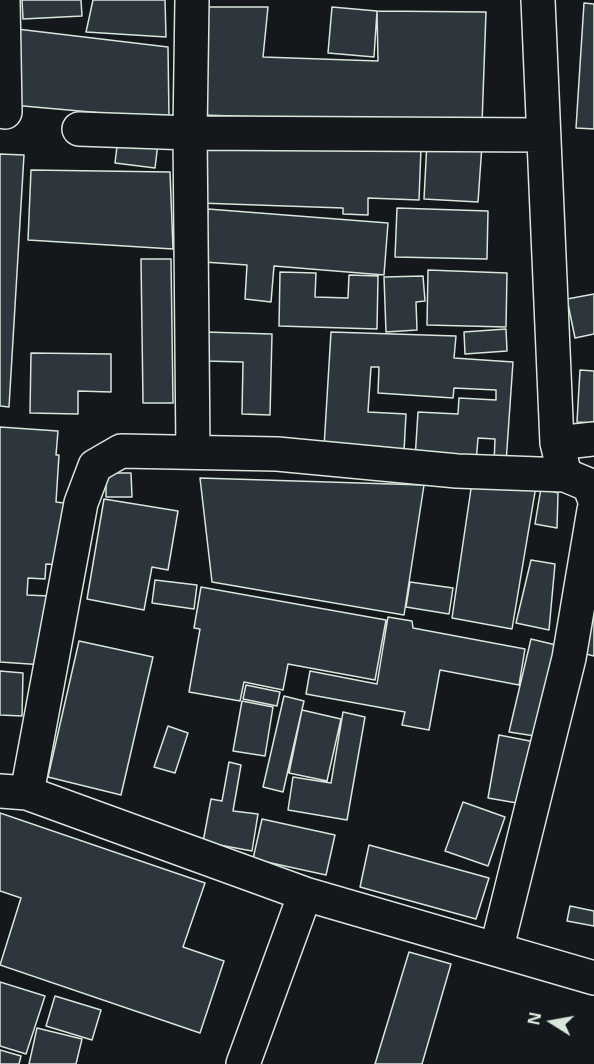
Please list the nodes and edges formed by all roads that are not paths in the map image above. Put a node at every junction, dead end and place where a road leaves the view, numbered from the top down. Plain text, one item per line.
1 (3, 0) edge
2 (192, 0) edge
3 (538, 0) edge
4 (5, 112) dead end
5 (79, 129) dead end
6 (190, 133) junction
7 (542, 135) junction
8 (594, 439) edge
9 (557, 443) junction
10 (193, 452) junction
11 (565, 475) junction
12 (594, 498) edge
13 (594, 510) edge
14 (581, 661) edge
15 (14, 791) edge
16 (305, 894) junction
17 (497, 948) junction
18 (594, 978) edge
19 (243, 1064) edge

1 - 4 street
2 - 6 street
3 - 7 street
5 - 6 street
6 - 7 street
6 - 10 street
7 - 9 street
8 - 9 street
9 - 11 street
10 - 11 street
10 - 15 street
11 - 12 street
13 - 14 street
14 - 17 street
15 - 16 street
16 - 17 street
16 - 19 street
17 - 18 street

